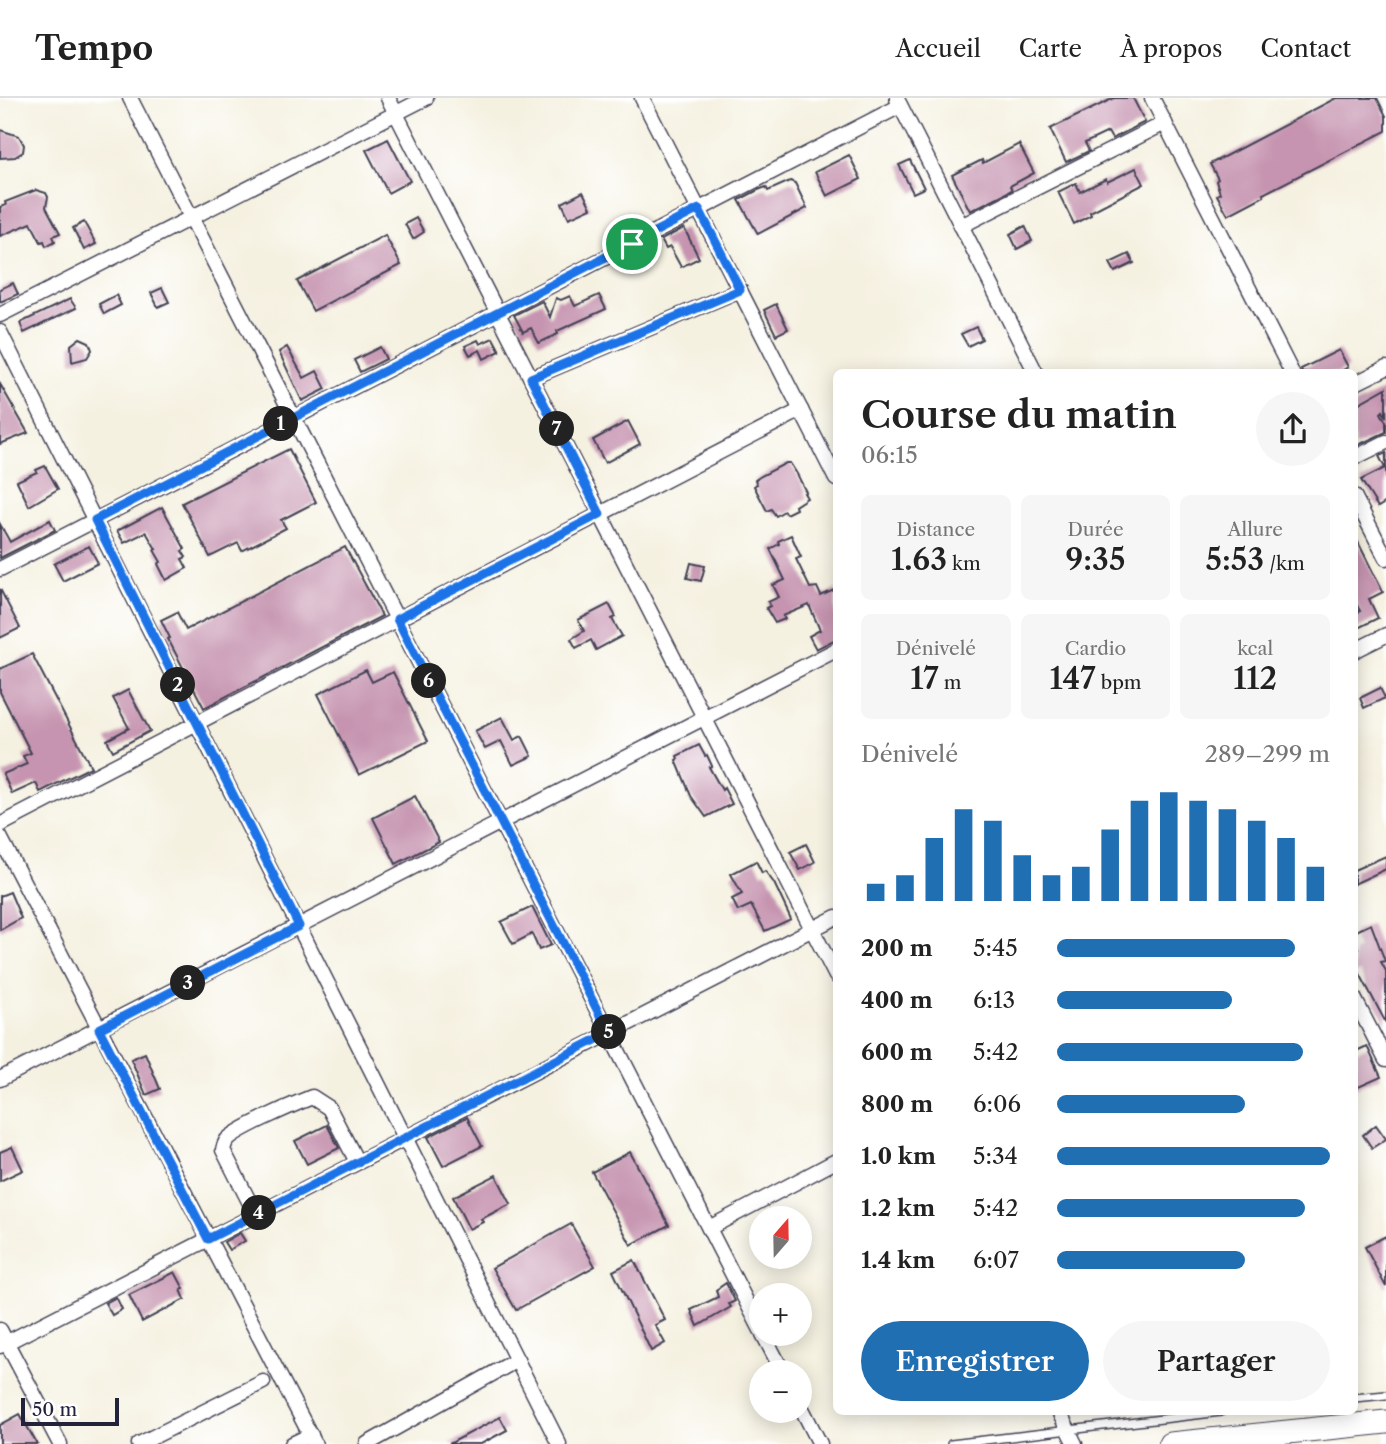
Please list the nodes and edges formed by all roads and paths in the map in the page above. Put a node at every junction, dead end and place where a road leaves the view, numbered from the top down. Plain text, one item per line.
1 (130, 98) edge
2 (388, 98) edge
3 (426, 98) edge
4 (642, 98) edge
5 (1152, 98) edge
6 (898, 102) edge
7 (396, 113) junction
8 (1165, 123) junction
9 (699, 209) junction
10 (191, 218) junction
11 (961, 226) junction
12 (740, 290) junction
13 (498, 313) junction
14 (0, 315) edge
15 (0, 332) edge
16 (1386, 368) edge
17 (1034, 369) edge
18 (1290, 369) edge
19 (531, 378) junction
20 (1358, 382) edge
21 (801, 410) junction
22 (294, 418) junction
23 (1386, 442) edge
24 (1358, 456) edge
25 (833, 473) edge
26 (1358, 504) edge
27 (600, 514) junction
28 (95, 520) junction
29 (1386, 558) edge
30 (0, 569) edge
31 (397, 619) junction
32 (1386, 635) edge
33 (1358, 649) edge
34 (833, 652) edge
35 (704, 718) junction
36 (197, 723) junction
37 (501, 822) junction
38 (0, 825) edge
39 (0, 837) edge
40 (833, 918) edge
41 (299, 926) junction
42 (813, 929) junction
43 (833, 970) edge
44 (1358, 1006) edge
45 (99, 1029) junction
46 (609, 1033) junction
47 (1386, 1060) edge
48 (0, 1079) edge
49 (405, 1137) junction
50 (357, 1162) junction
51 (833, 1163) edge
52 (256, 1215) junction
53 (709, 1228) junction
54 (208, 1239) junction
55 (749, 1306) edge
56 (2, 1340) edge
57 (517, 1360) junction
58 (263, 1382) dead end
59 (1386, 1395) edge
60 (1358, 1398) edge
61 (1060, 1415) edge
62 (1196, 1415) edge
63 (1386, 1422) edge
64 (809, 1423) edge
65 (1068, 1430) junction
66 (313, 1440) edge
67 (60, 1444) edge
68 (139, 1444) edge
69 (292, 1444) edge
70 (367, 1444) edge
71 (559, 1444) edge
72 (820, 1444) edge
73 (951, 1444) edge
74 (1075, 1444) edge
75 (1170, 1444) edge

1 - 10 street
2 - 7 street
3 - 7 street
4 - 9 street
5 - 8 street
6 - 9 street
6 - 11 street
7 - 10 street
7 - 13 street
8 - 11 street
8 - 18 street
9 - 12 street
9 - 13 street
10 - 14 street
10 - 22 street
11 - 17 street
12 - 19 street
12 - 21 street
13 - 19 street
13 - 22 street
15 - 28 street
16 - 20 street
19 - 27 street
21 - 25 street
21 - 27 street
22 - 28 street
22 - 31 street
23 - 24 street
26 - 29 street
27 - 31 street
27 - 35 street
28 - 30 street
28 - 36 street
31 - 36 street
31 - 37 street
32 - 33 street
34 - 35 street
35 - 37 street
35 - 42 street
36 - 38 street
36 - 41 street
37 - 41 street
37 - 46 street
39 - 45 street
40 - 42 street
41 - 45 street
41 - 49 street
42 - 43 street
42 - 46 street
44 - 47 street
45 - 48 street
45 - 54 street
46 - 49 street
46 - 53 street
49 - 50 street
49 - 57 street
50 - 52 street
50 - 52 street
51 - 53 street
52 - 54 street
53 - 55 street
54 - 56 street
54 - 66 street
56 - 67 street
57 - 70 street
57 - 71 street
58 - 68 street
59 - 60 lane
61 - 65 street
62 - 65 lane
63 - 75 highway
64 - 72 street
65 - 73 lane
65 - 74 street
66 - 69 street

